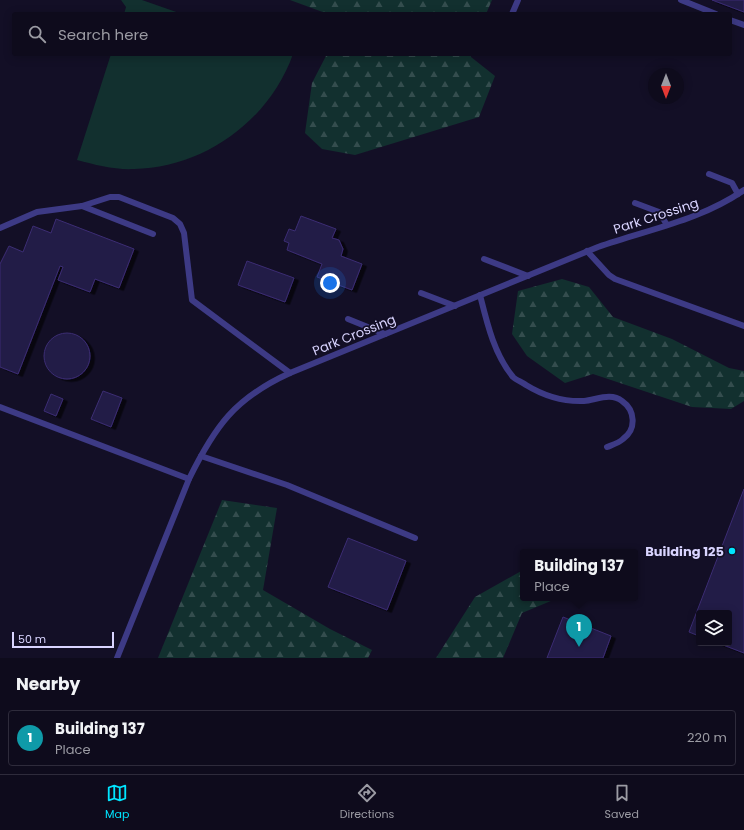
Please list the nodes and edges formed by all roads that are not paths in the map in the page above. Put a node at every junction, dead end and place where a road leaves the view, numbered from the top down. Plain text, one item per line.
1 (518, 0) edge
2 (681, 0) edge
3 (513, 12) edge
4 (711, 12) edge
5 (732, 21) edge
6 (744, 25) edge
7 (709, 174) dead end
8 (744, 190) edge
9 (738, 194) junction
10 (635, 203) dead end
11 (82, 206) junction
12 (667, 225) junction
13 (0, 228) edge
14 (153, 234) dead end
15 (588, 251) junction
16 (484, 259) dead end
17 (528, 276) junction
18 (421, 293) dead end
19 (480, 295) junction
20 (455, 306) junction
21 (348, 319) dead end
22 (744, 326) edge
23 (385, 334) junction
24 (290, 373) junction
25 (0, 407) edge
26 (607, 447) dead end
27 (200, 456) junction
28 (189, 479) junction
29 (415, 538) dead end
30 (117, 658) edge

1 - 3 lane
2 - 4 lane
5 - 6 lane
7 - 9 lane
8 - 9 lane, Park Crossing
9 - 12 lane, Park Crossing
10 - 12 lane
11 - 13 lane
11 - 14 lane
11 - 24 lane
12 - 15 lane, Park Crossing
15 - 17 lane, Park Crossing
15 - 22 lane
16 - 17 lane
17 - 19 lane, Park Crossing
18 - 20 lane
19 - 20 lane, Park Crossing
19 - 26 lane
20 - 23 lane, Park Crossing
21 - 23 lane
23 - 24 lane, Park Crossing
24 - 27 lane, Park Crossing
25 - 28 lane
27 - 28 lane, Park Crossing
27 - 29 lane
28 - 30 lane, Park Crossing

